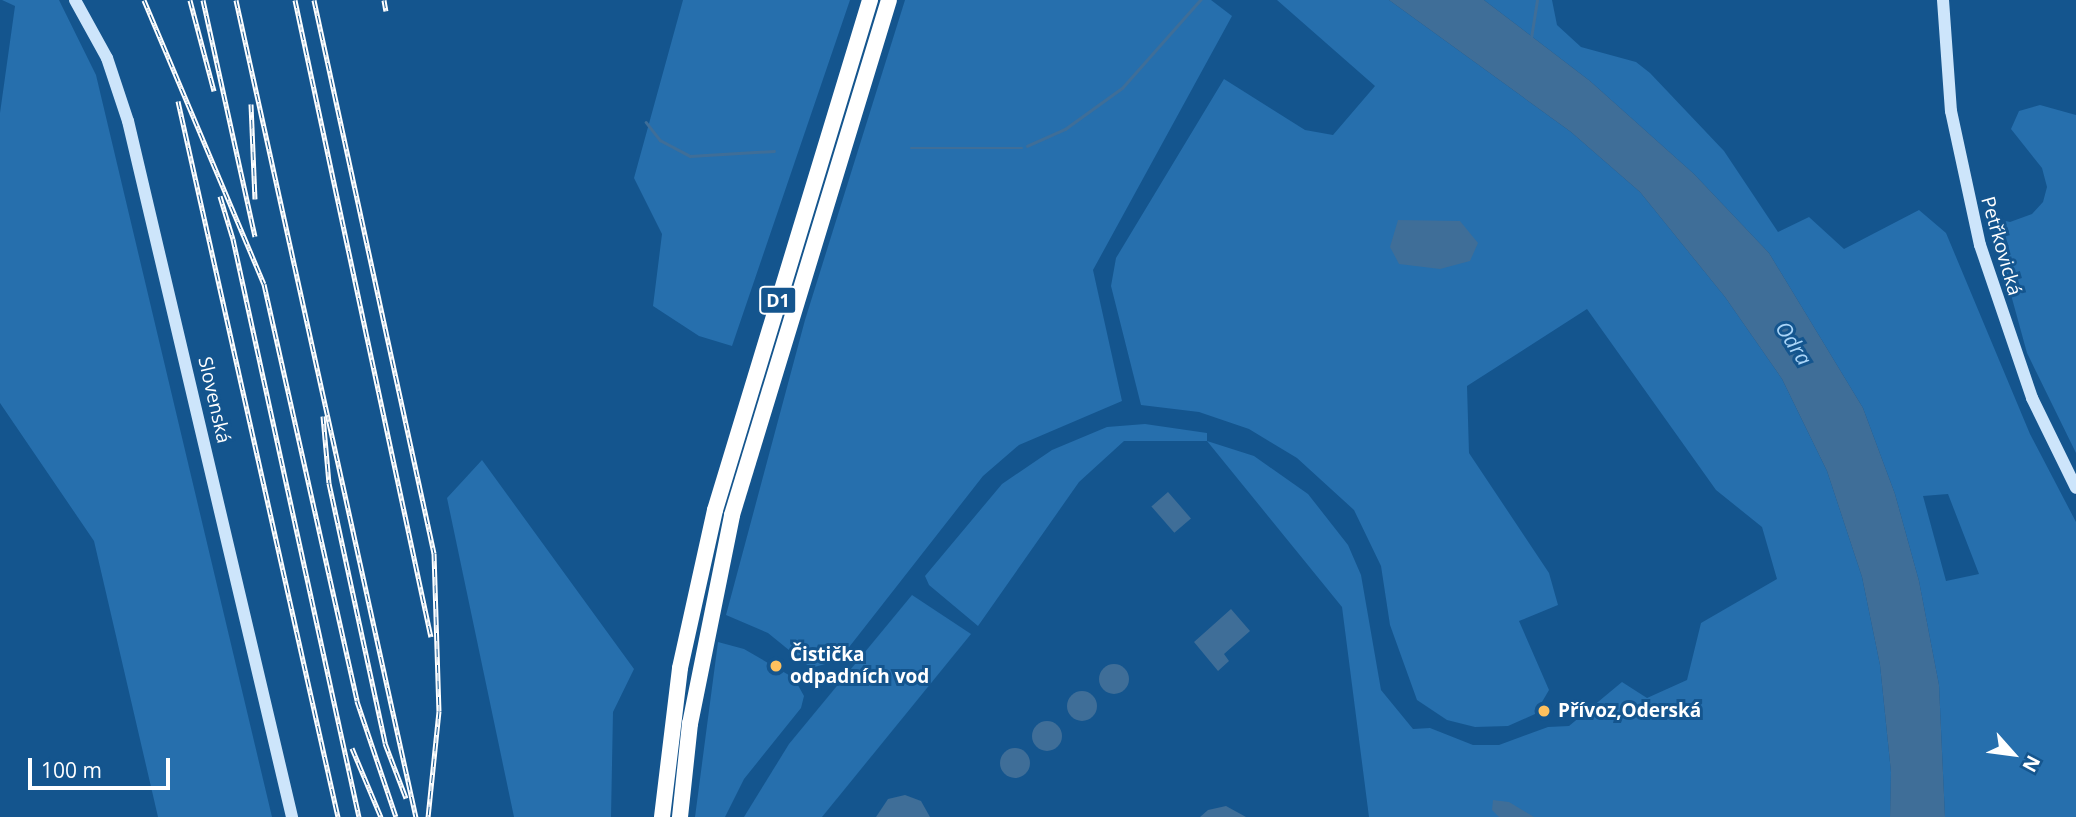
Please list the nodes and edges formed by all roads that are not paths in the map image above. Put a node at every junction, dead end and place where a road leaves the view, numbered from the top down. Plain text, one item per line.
1 (75, 0) edge
2 (870, 0) edge
3 (889, 0) edge
4 (1943, 0) edge
5 (2076, 488) edge
6 (672, 724) junction
7 (292, 817) edge
8 (652, 817) edge
9 (662, 817) edge
10 (681, 817) edge

1 - 7 street, Slovenská
2 - 6 highway, D1
3 - 10 highway, D1
4 - 5 street, Petřkovická
6 - 8 highway, D1
6 - 9 highway, D1

